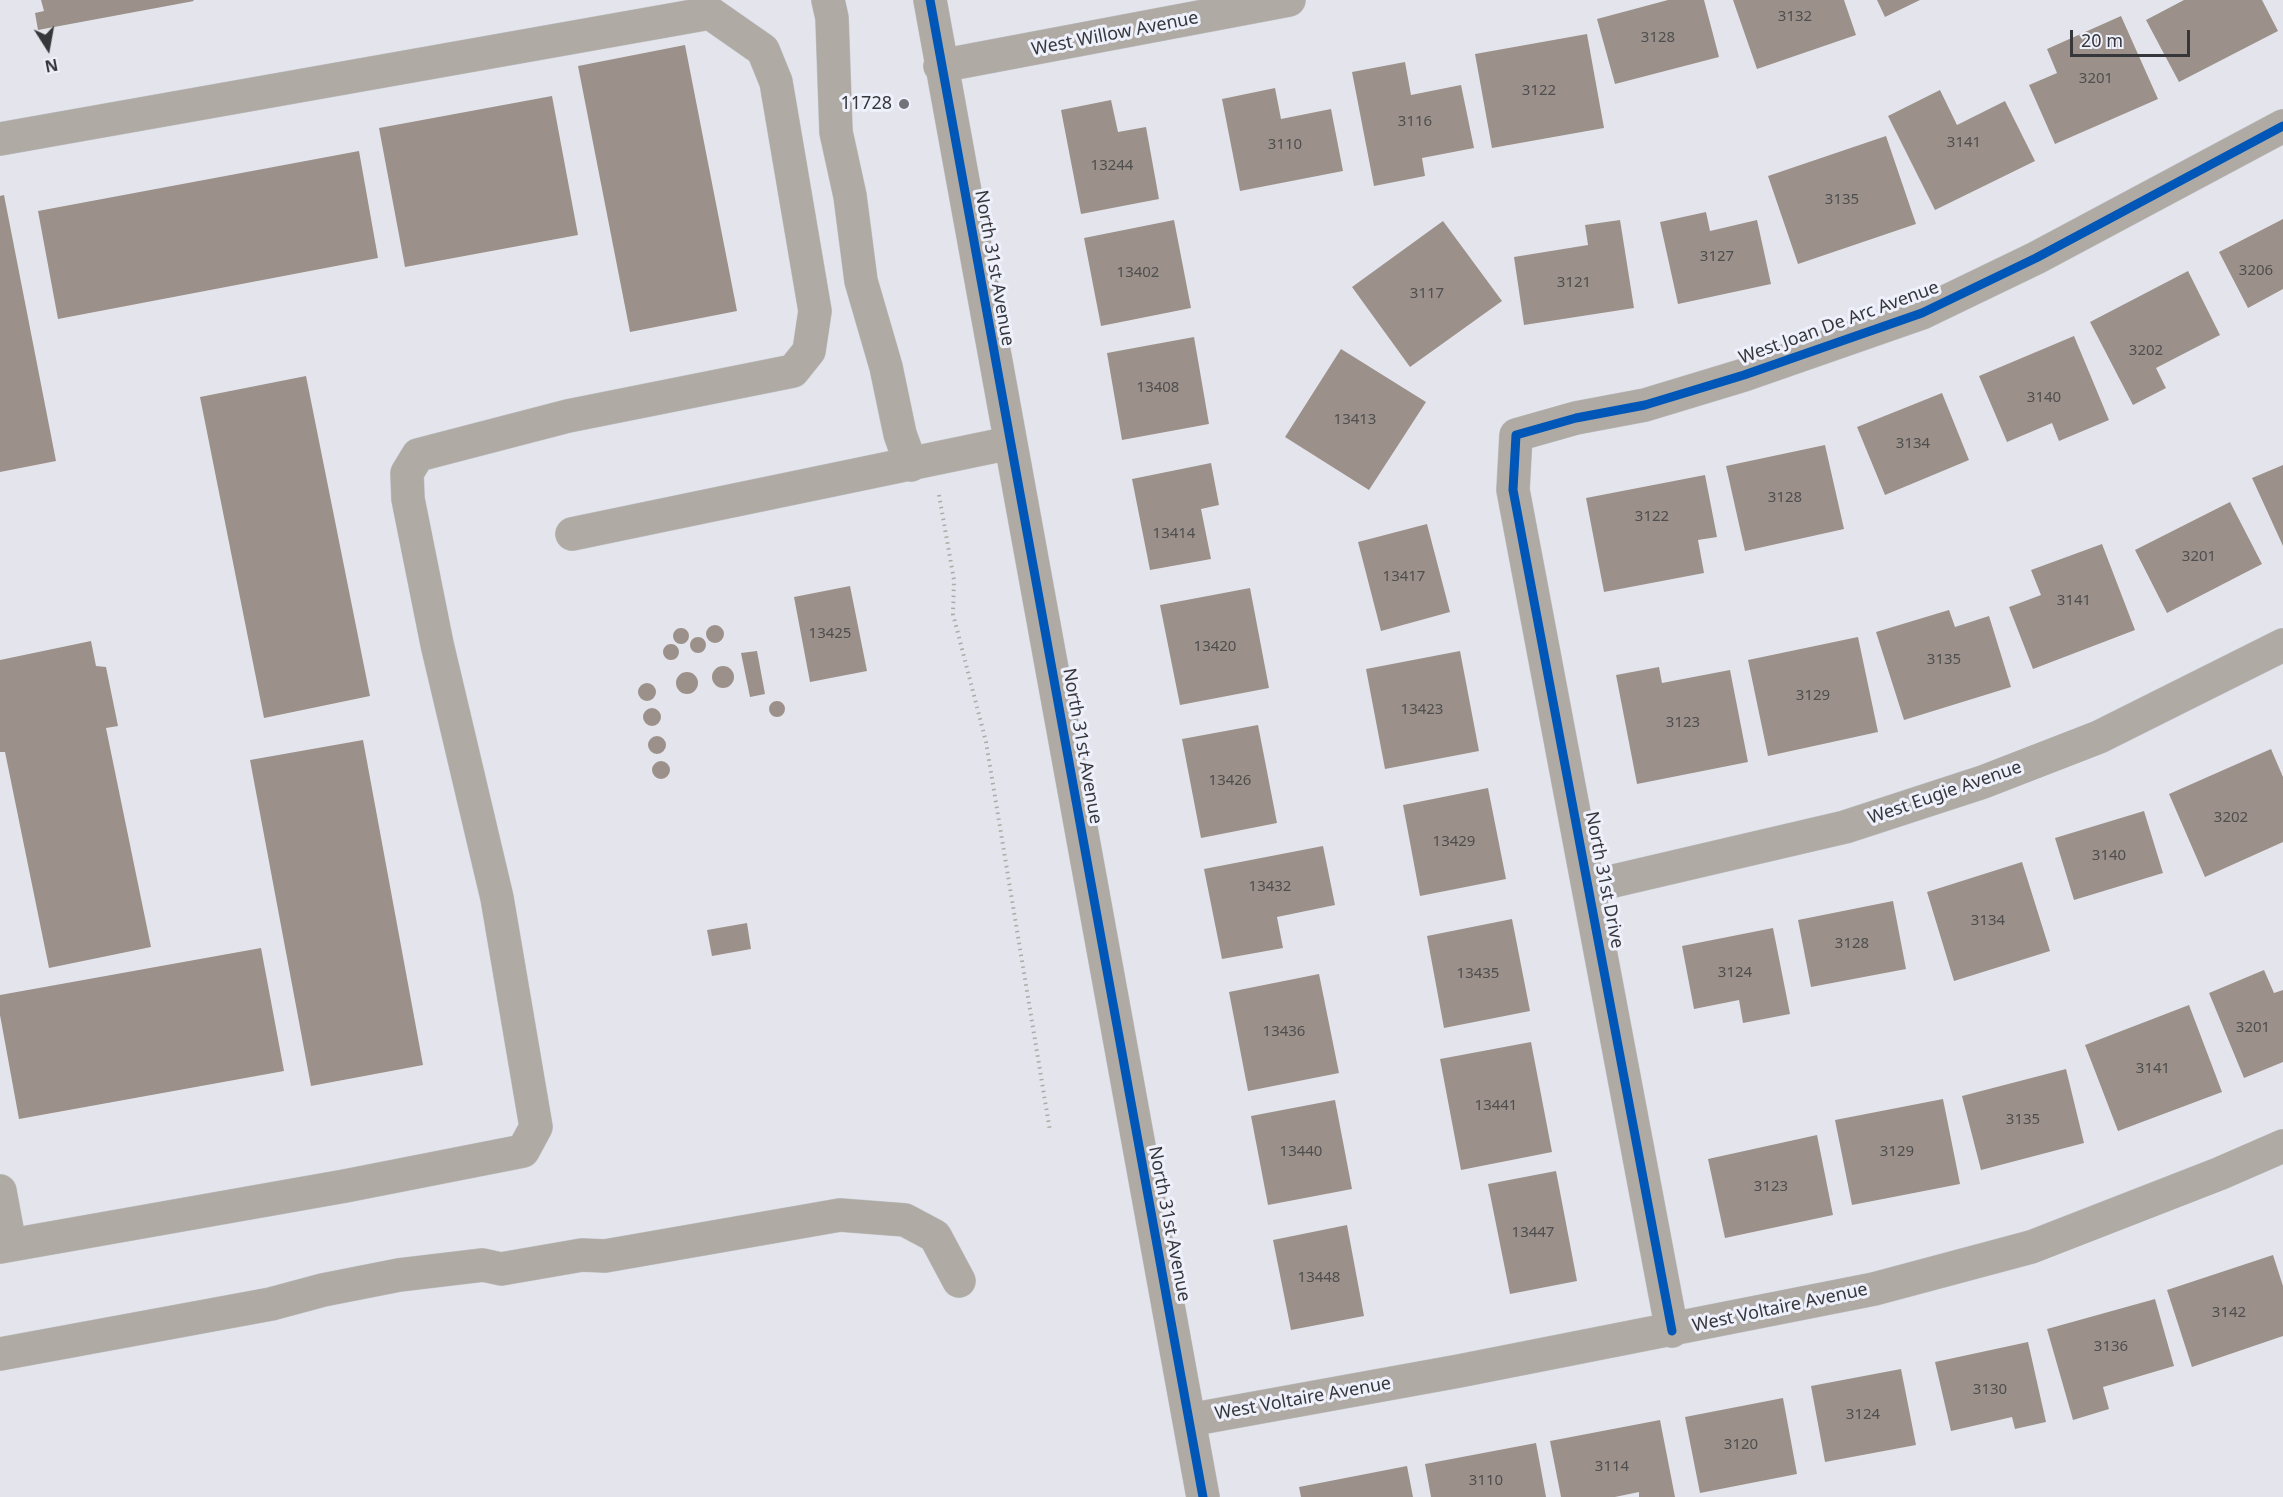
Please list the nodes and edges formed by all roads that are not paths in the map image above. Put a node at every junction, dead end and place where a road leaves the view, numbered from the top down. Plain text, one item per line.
1 (828, 0) edge
2 (930, 0) edge
3 (1290, 0) edge
4 (940, 66) junction
5 (2283, 126) edge
6 (0, 139) edge
7 (1516, 435) joint
8 (1010, 443) junction
9 (922, 463) junction
10 (572, 534) dead end
11 (2283, 645) edge
12 (1588, 887) junction
13 (2283, 1146) edge
14 (0, 1191) edge
15 (5, 1246) edge
16 (959, 1281) dead end
17 (1672, 1330) junction
18 (0, 1354) edge
19 (1189, 1420) junction
20 (1203, 1497) edge

1 - 9 street
2 - 4 street, North 31st Avenue
3 - 4 street, West Willow Avenue
4 - 8 street, North 31st Avenue
5 - 7 street, West Joan De Arc Avenue
6 - 15 street
7 - 12 street, North 31st Drive
8 - 9 street
8 - 19 street, North 31st Avenue
9 - 10 street
11 - 12 street, West Eugie Avenue
12 - 17 street, North 31st Drive
13 - 17 street, West Voltaire Avenue
14 - 15 street
16 - 18 street
17 - 19 street, West Voltaire Avenue
19 - 20 street, North 31st Avenue

